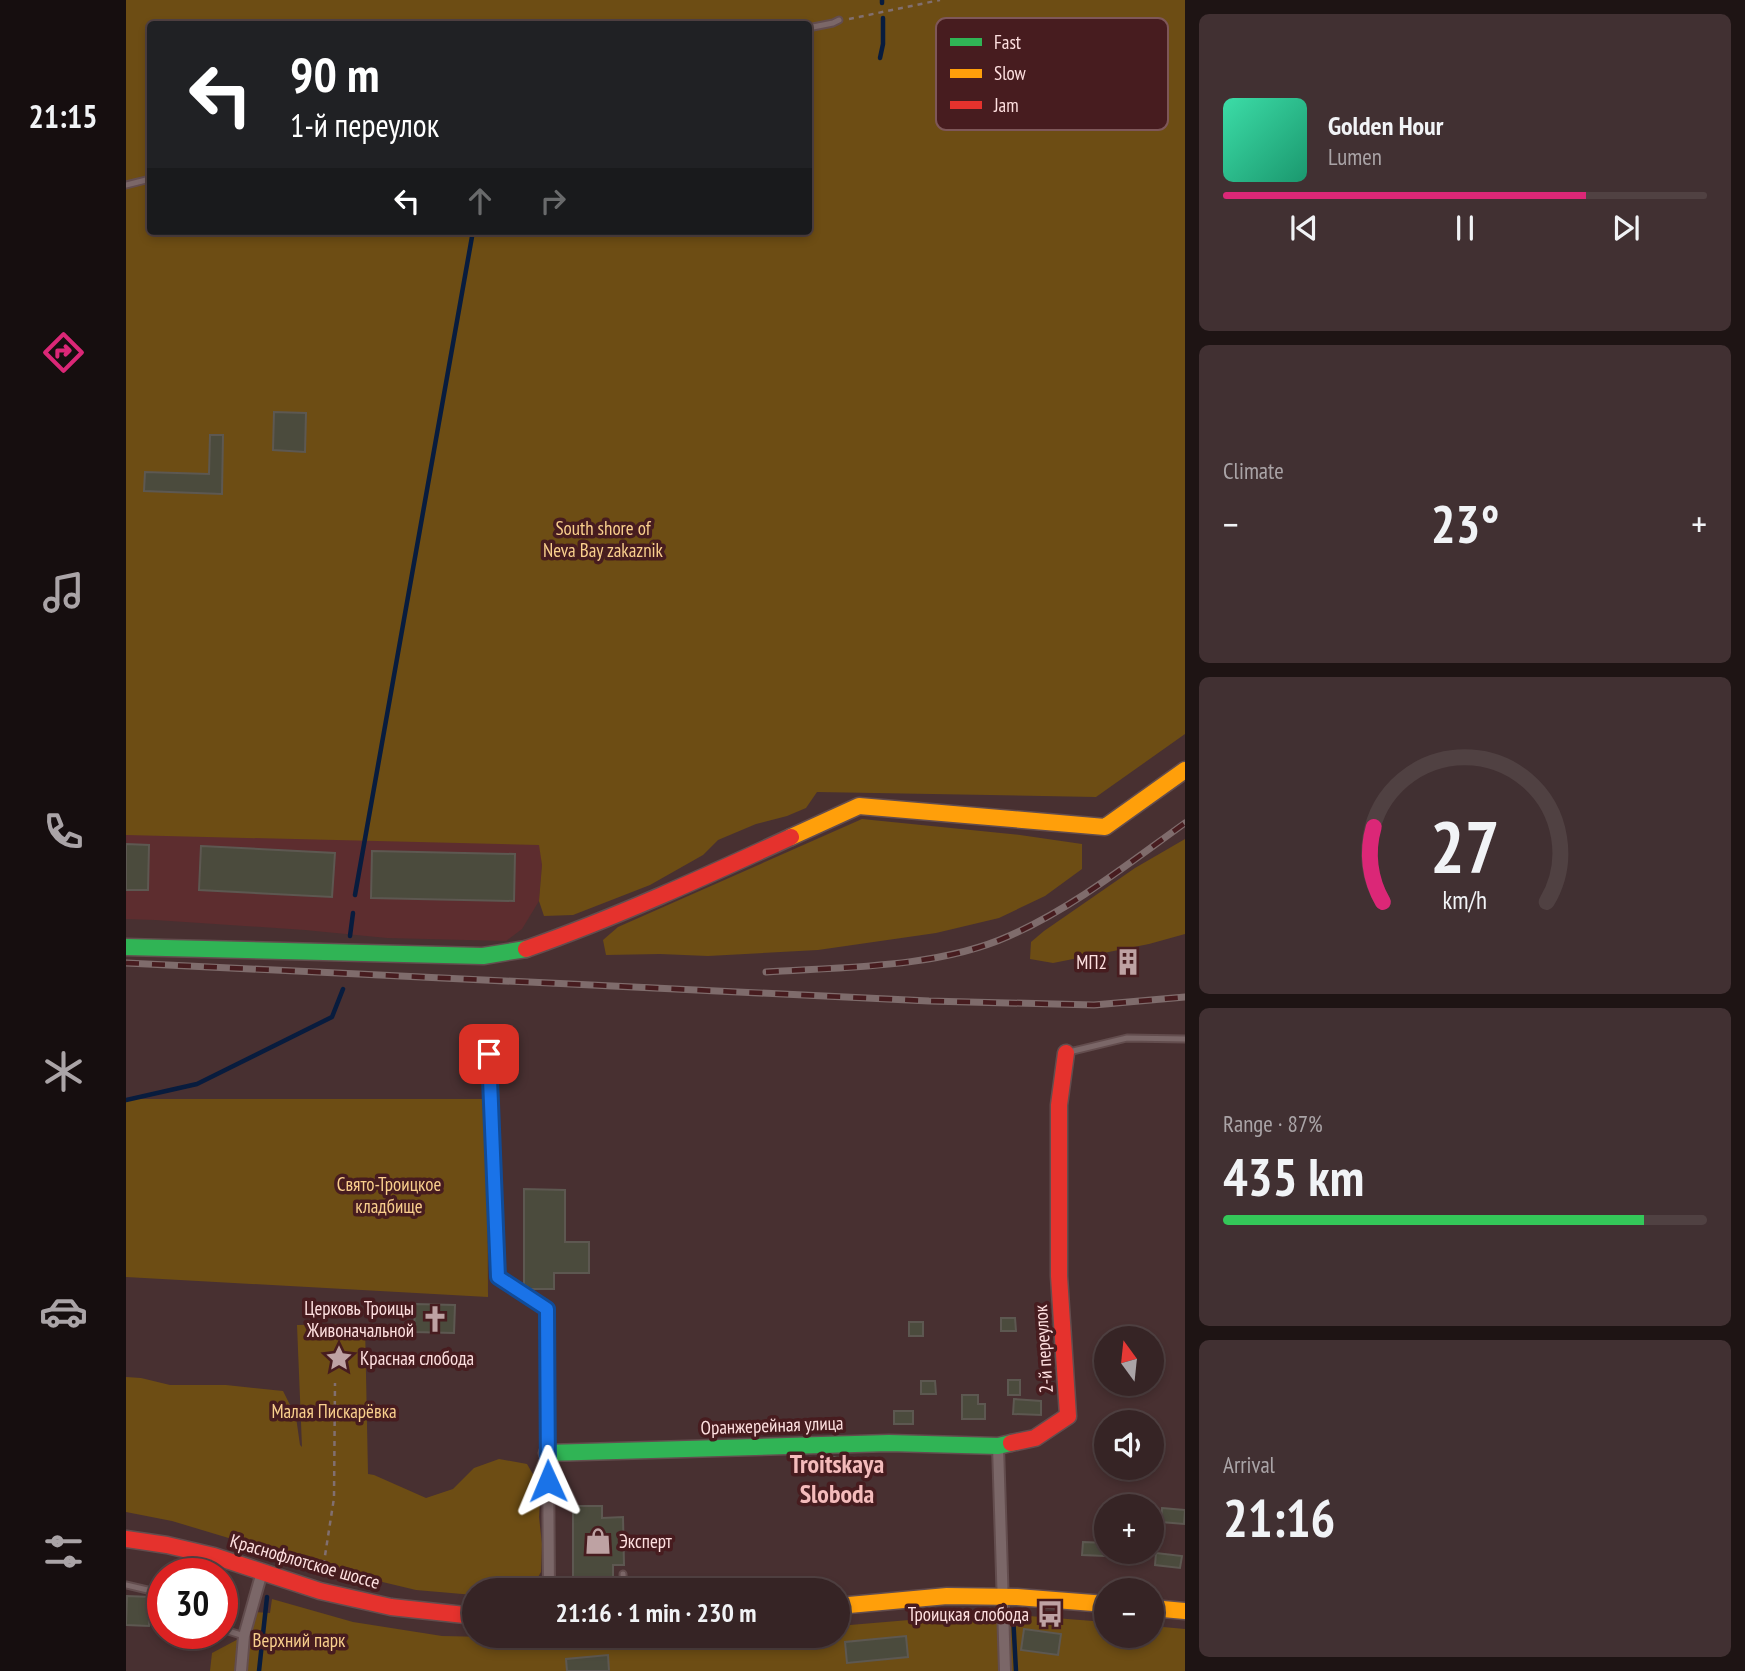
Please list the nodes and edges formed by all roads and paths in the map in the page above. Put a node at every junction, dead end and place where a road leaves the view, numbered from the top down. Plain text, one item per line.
1 (940, 0) edge
2 (839, 20) joint
3 (812, 27) edge
4 (147, 180) edge
5 (126, 185) edge
6 (1185, 770) edge
7 (126, 947) edge
8 (1185, 1039) edge
9 (1066, 1053) joint
10 (489, 1054) dead end
11 (335, 1383) dead end
12 (998, 1446) junction
13 (547, 1453) junction
14 (126, 1539) edge
15 (262, 1572) junction
16 (623, 1574) dead end
17 (322, 1576) dead end
18 (549, 1578) edge
19 (623, 1578) edge
20 (126, 1585) edge
21 (147, 1590) edge
22 (1003, 1596) junction
23 (1094, 1603) edge
24 (850, 1605) edge
25 (1164, 1609) edge
26 (1185, 1611) edge
27 (462, 1615) edge
28 (238, 1634) edge
29 (244, 1636) junction
30 (241, 1671) edge
31 (1005, 1671) edge

1 - 2 path
2 - 3 lane
4 - 5 lane
6 - 7 street
8 - 9 lane
9 - 12 street, 2-й переулок
10 - 13 street
11 - 17 path
12 - 13 street, Оранжерейная улица
12 - 22 street
13 - 18 street
14 - 15 street, Краснофлотское шоссе
15 - 27 street, Краснофлотское шоссе
15 - 29 street
16 - 19 lane
20 - 21 lane
22 - 23 street
22 - 24 street
22 - 31 street
25 - 26 street
28 - 29 lane
29 - 30 street

